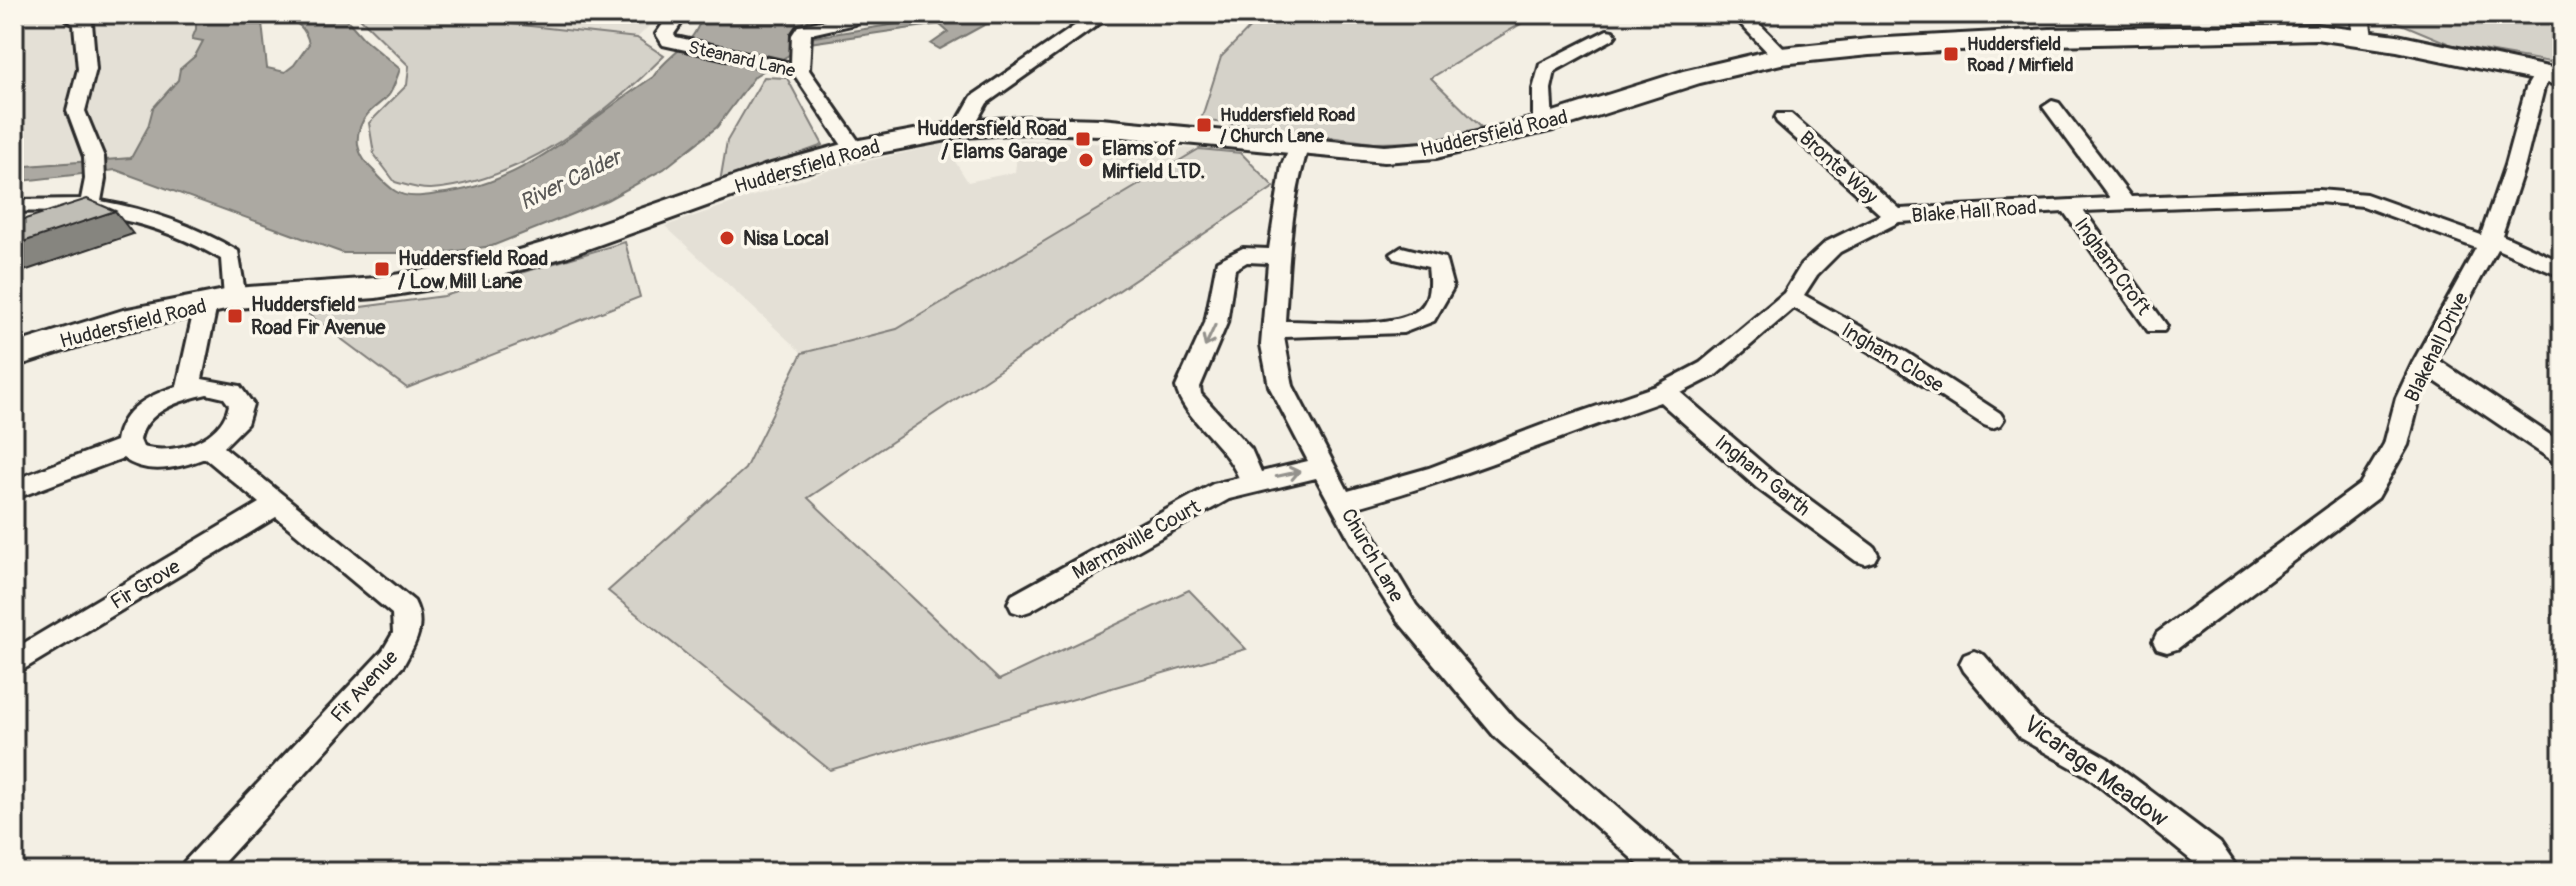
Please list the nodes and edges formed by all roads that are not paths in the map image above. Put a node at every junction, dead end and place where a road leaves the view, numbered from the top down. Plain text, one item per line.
1 (69, 14) edge
2 (679, 14) edge
3 (1104, 14) edge
4 (1740, 14) edge
5 (849, 20) dead end
6 (2362, 26) edge
7 (1607, 35) dead end
8 (797, 56) junction
9 (1781, 56) junction
10 (2552, 76) edge
11 (2052, 107) dead end
12 (1784, 118) dead end
13 (1543, 124) junction
14 (963, 129) junction
15 (1299, 145) junction
16 (854, 149) junction
17 (2124, 202) junction
18 (90, 204) junction
19 (14, 206) edge
20 (2070, 206) junction
21 (1895, 216) junction
22 (2490, 241) junction
23 (1402, 254) dead end
24 (1279, 256) junction
25 (2562, 270) edge
26 (1792, 298) junction
27 (220, 301) junction
28 (2156, 326) dead end
29 (1273, 329) junction
30 (14, 356) edge
31 (2424, 362) junction
32 (188, 390) junction
33 (1664, 392) junction
34 (1992, 419) dead end
35 (128, 446) junction
36 (208, 447) junction
37 (2562, 455) edge
38 (1323, 467) junction
39 (1253, 482) junction
40 (14, 490) edge
41 (1342, 502) junction
42 (277, 505) junction
43 (1865, 554) dead end
44 (1021, 603) dead end
45 (2173, 629) dead end
46 (14, 663) edge
47 (1974, 663) dead end
48 (195, 872) edge
49 (1669, 872) edge
50 (2225, 872) edge

1 - 18 street
2 - 8 street, Steanard Lane
3 - 14 street
4 - 9 street
5 - 8 street
6 - 9 highway, Huddersfield Road
6 - 10 highway, Huddersfield Road
7 - 13 street
8 - 16 street, Steanard Lane
9 - 13 highway, Huddersfield Road
10 - 22 street, Blakehall Drive
11 - 17 street
12 - 21 street, Bronte Way
13 - 15 highway, Huddersfield Road
14 - 15 highway, Huddersfield Road
14 - 16 highway, Huddersfield Road
15 - 24 street, Church Lane
16 - 27 highway, Huddersfield Road
17 - 20 street, Blake Hall Road
17 - 22 street, Blake Hall Road
18 - 19 street
18 - 27 street
20 - 21 street, Blake Hall Road
20 - 28 street, Ingham Croft
21 - 26 street, Blake Hall Road
22 - 25 street, Blake Hall Road
22 - 31 street, Blakehall Drive
23 - 29 street
24 - 29 street, Church Lane
24 -> 39 street
26 - 33 street, Blake Hall Road
26 - 34 street, Ingham Close
27 - 30 highway, Huddersfield Road
27 - 32 street
29 - 38 street, Church Lane
31 - 37 street
31 - 45 street, Blakehall Drive
32 - 35 street
32 - 36 street
33 - 41 street, Blake Hall Road
33 - 43 street, Ingham Garth
35 - 36 street
35 - 40 street
36 - 42 street, Fir Avenue
39 -> 38 street, Marmaville Court
38 - 41 street, Church Lane
39 - 44 street, Marmaville Court
41 - 49 street, Church Lane
42 - 46 street, Fir Grove
42 - 48 street, Fir Avenue
47 - 50 street, Vicarage Meadow

